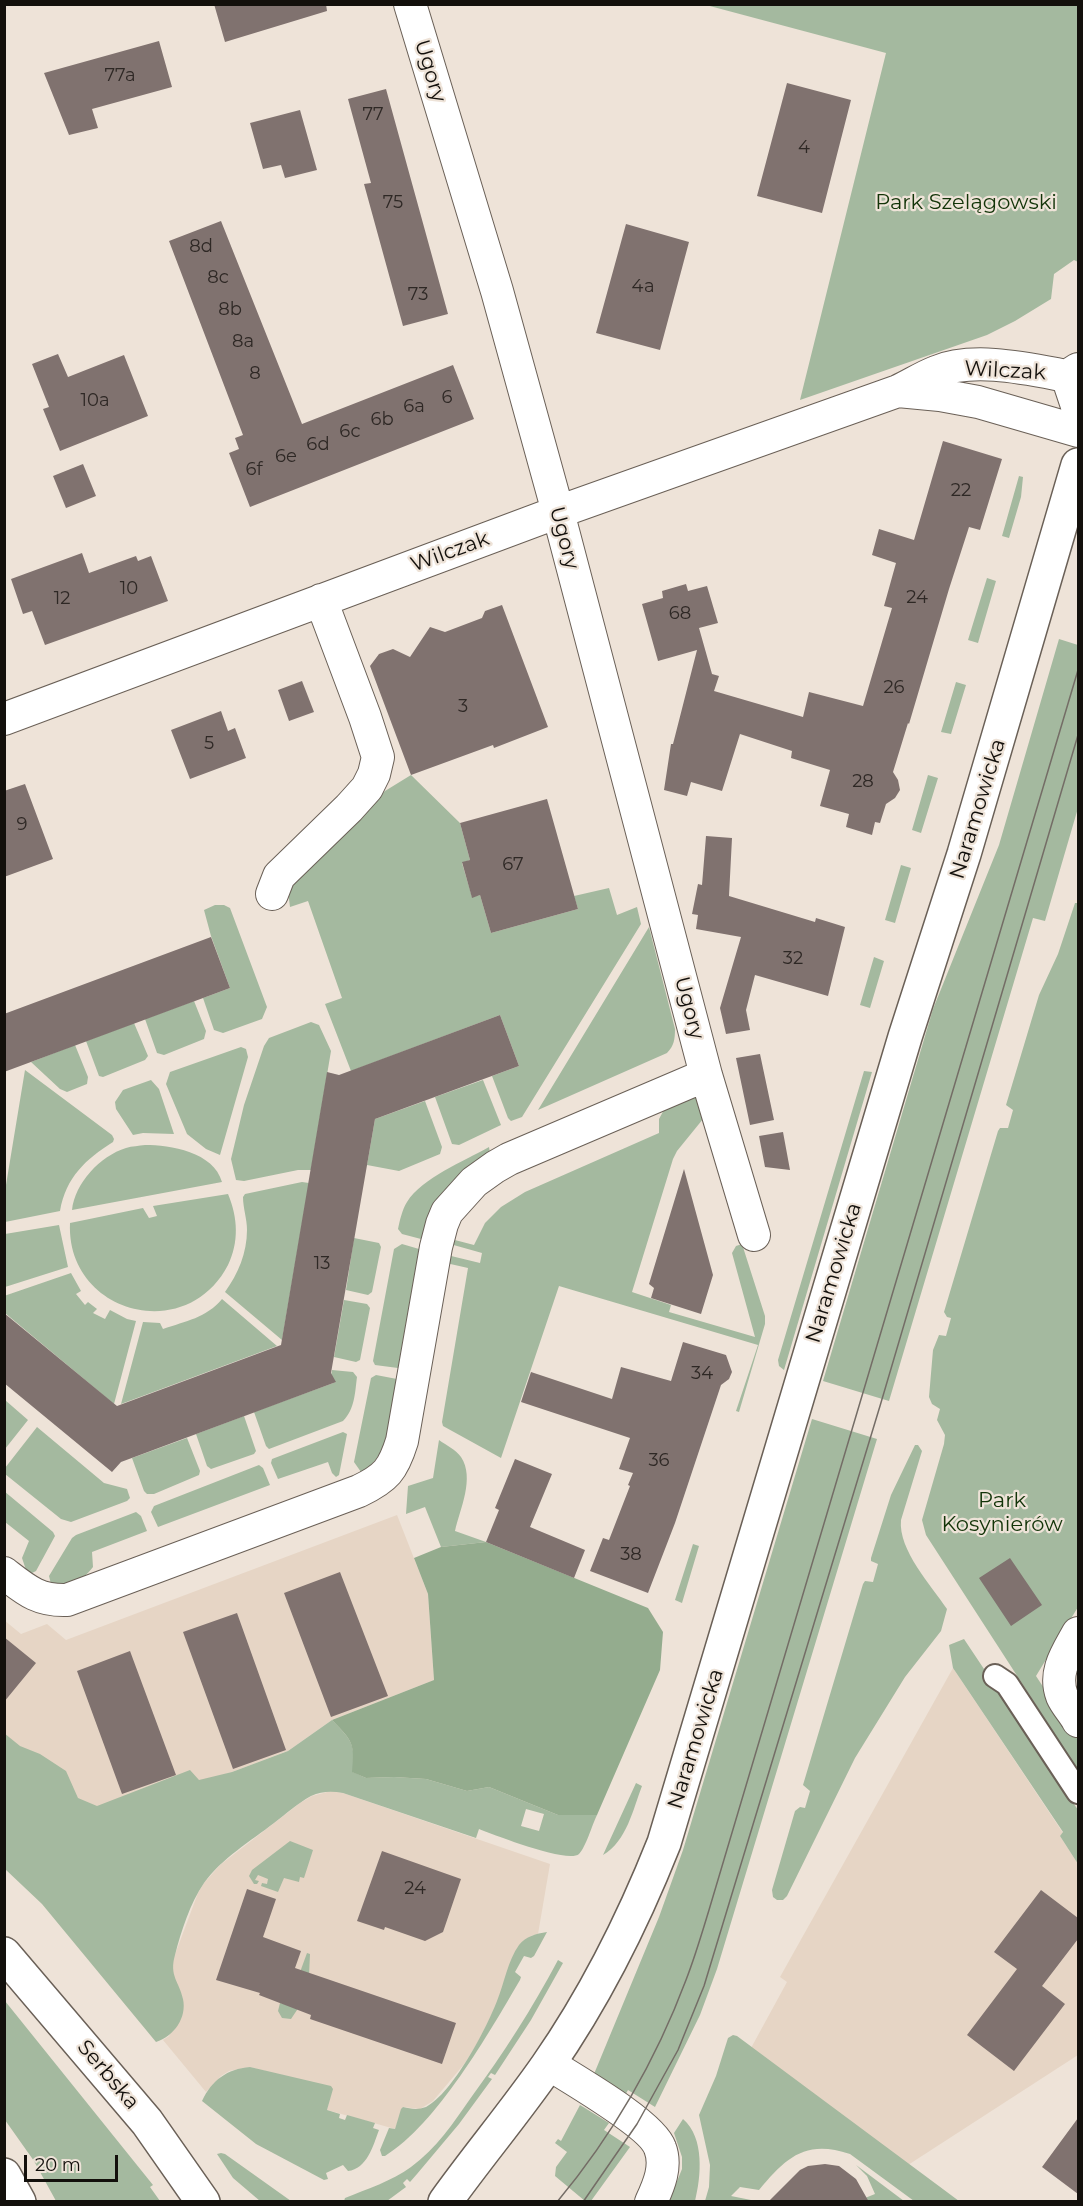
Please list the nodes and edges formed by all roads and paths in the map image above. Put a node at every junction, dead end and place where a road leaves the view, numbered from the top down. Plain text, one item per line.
1 (410, 4) edge
2 (1073, 373) edge
3 (898, 391) junction
4 (1078, 410) edge
5 (1078, 431) edge
6 (1078, 465) edge
7 (558, 512) junction
8 (1078, 560) edge
9 (1042, 593) junction
10 (321, 600) junction
11 (4, 719) edge
12 (272, 894) dead end
13 (706, 1075) junction
14 (754, 1235) dead end
15 (4, 1573) edge
16 (1078, 1633) edge
17 (995, 1676) dead end
18 (1078, 1721) edge
19 (1078, 1791) edge
20 (4, 1954) edge
21 (549, 2064) junction
22 (147, 2122) junction
23 (4, 2175) edge
24 (453, 2191) edge
25 (19, 2202) edge
26 (203, 2202) edge
27 (228, 2202) edge
28 (421, 2202) edge
29 (651, 2202) edge

1 - 7 street, Ugory
2 - 3 street, Wilczak
2 - 4 street
3 - 5 street, Wilczak
3 - 7 street, Wilczak
6 - 9 street, Naramowicka
7 - 10 street, Wilczak
7 - 13 street, Ugory
8 - 9 street
9 - 21 street, Naramowicka
10 - 11 street, Wilczak
10 - 12 street
13 - 14 street, Ugory
13 - 15 street
16 - 18 street
17 - 19 street
20 - 22 street, Serbska
21 - 24 street, Naramowicka
21 - 29 street
22 - 26 street, Serbska
22 - 27 street
23 - 25 street
24 - 28 street

